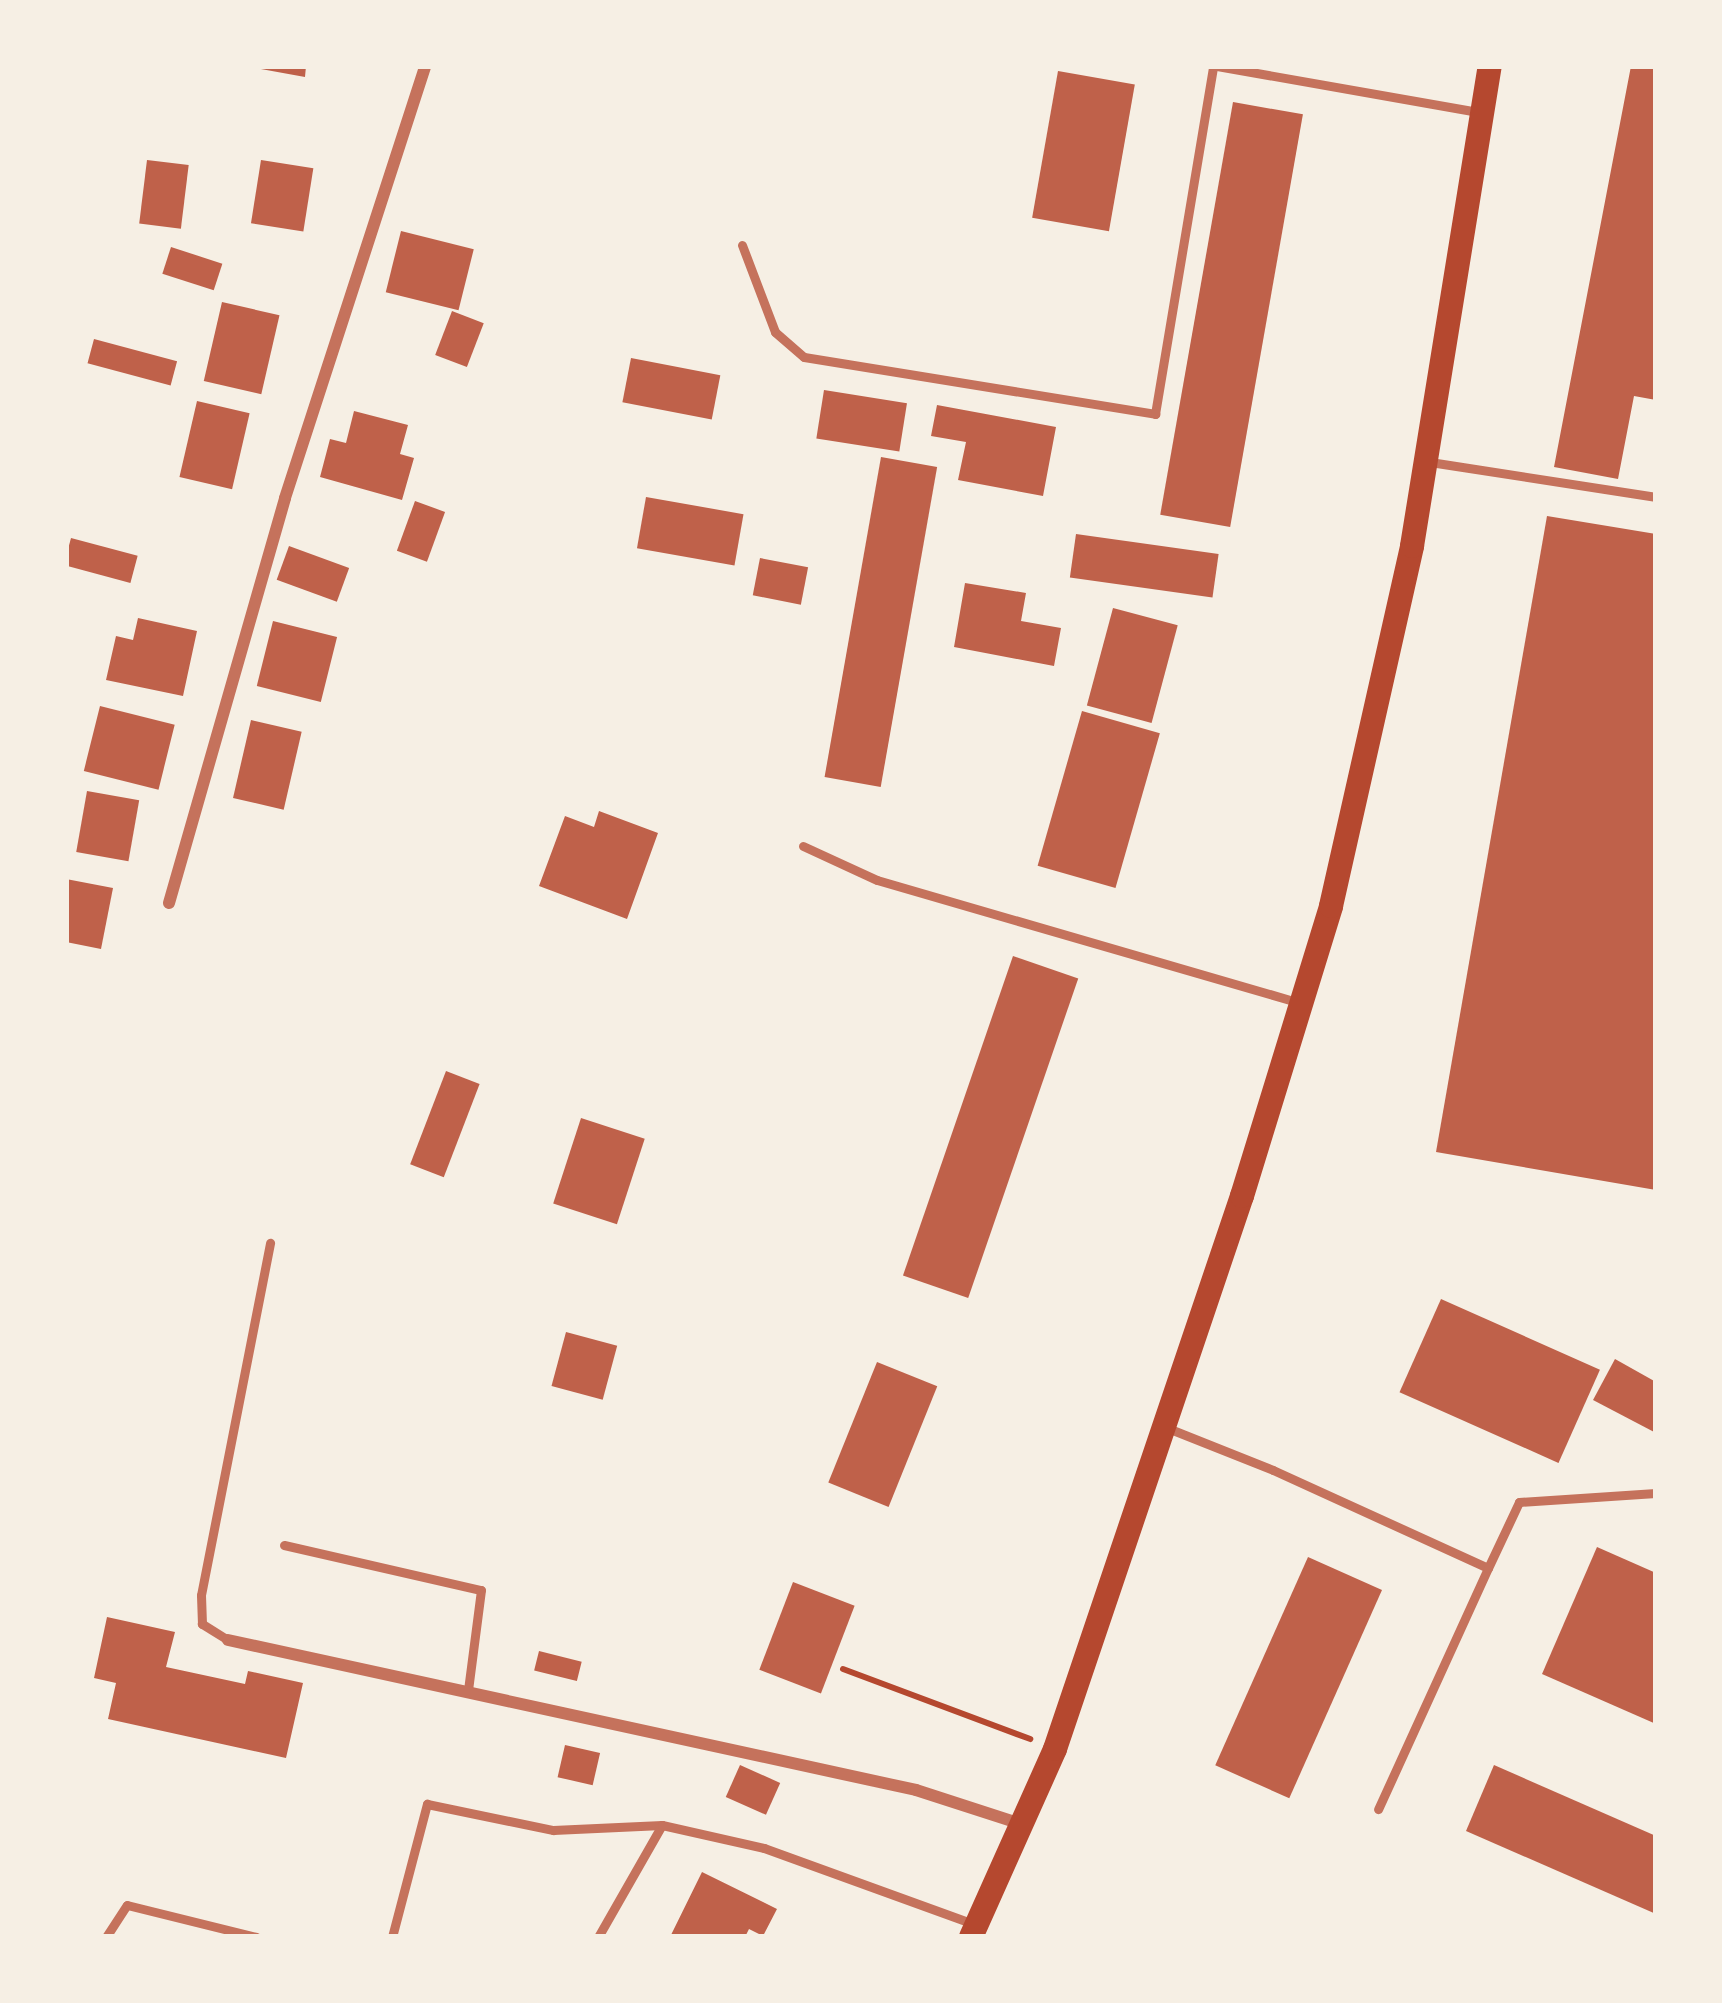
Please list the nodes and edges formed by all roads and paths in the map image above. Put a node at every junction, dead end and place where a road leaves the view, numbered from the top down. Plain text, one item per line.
1 (425, 66) edge
2 (1215, 66) edge
3 (1490, 66) edge
4 (1484, 112) junction
5 (742, 244) dead end
6 (1426, 462) junction
7 (1656, 497) edge
8 (803, 846) dead end
9 (169, 903) dead end
10 (1303, 1004) junction
11 (270, 1243) dead end
12 (1165, 1427) junction
13 (1656, 1493) edge
14 (284, 1545) dead end
15 (1488, 1568) junction
16 (228, 1640) joint
17 (843, 1669) dead end
18 (468, 1690) junction
19 (1055, 1749) junction
20 (1378, 1809) dead end
21 (662, 1825) junction
22 (1025, 1826) junction
23 (975, 1931) edge
24 (106, 1937) edge
25 (256, 1937) edge
26 (392, 1937) edge
27 (598, 1937) edge

1 - 9 street
2 - 4 lane
2 - 5 lane
3 - 4 main road
4 - 6 main road
6 - 7 lane
6 - 10 main road
8 - 10 lane
10 - 12 main road
11 - 16 lane
12 - 15 lane
12 - 19 main road
13 - 15 lane
14 - 18 lane
15 - 20 lane
16 - 18 street
17 - 19 path
18 - 22 street
19 - 22 main road
21 - 23 lane
21 - 26 lane
21 - 27 lane
22 - 23 main road
24 - 25 lane

